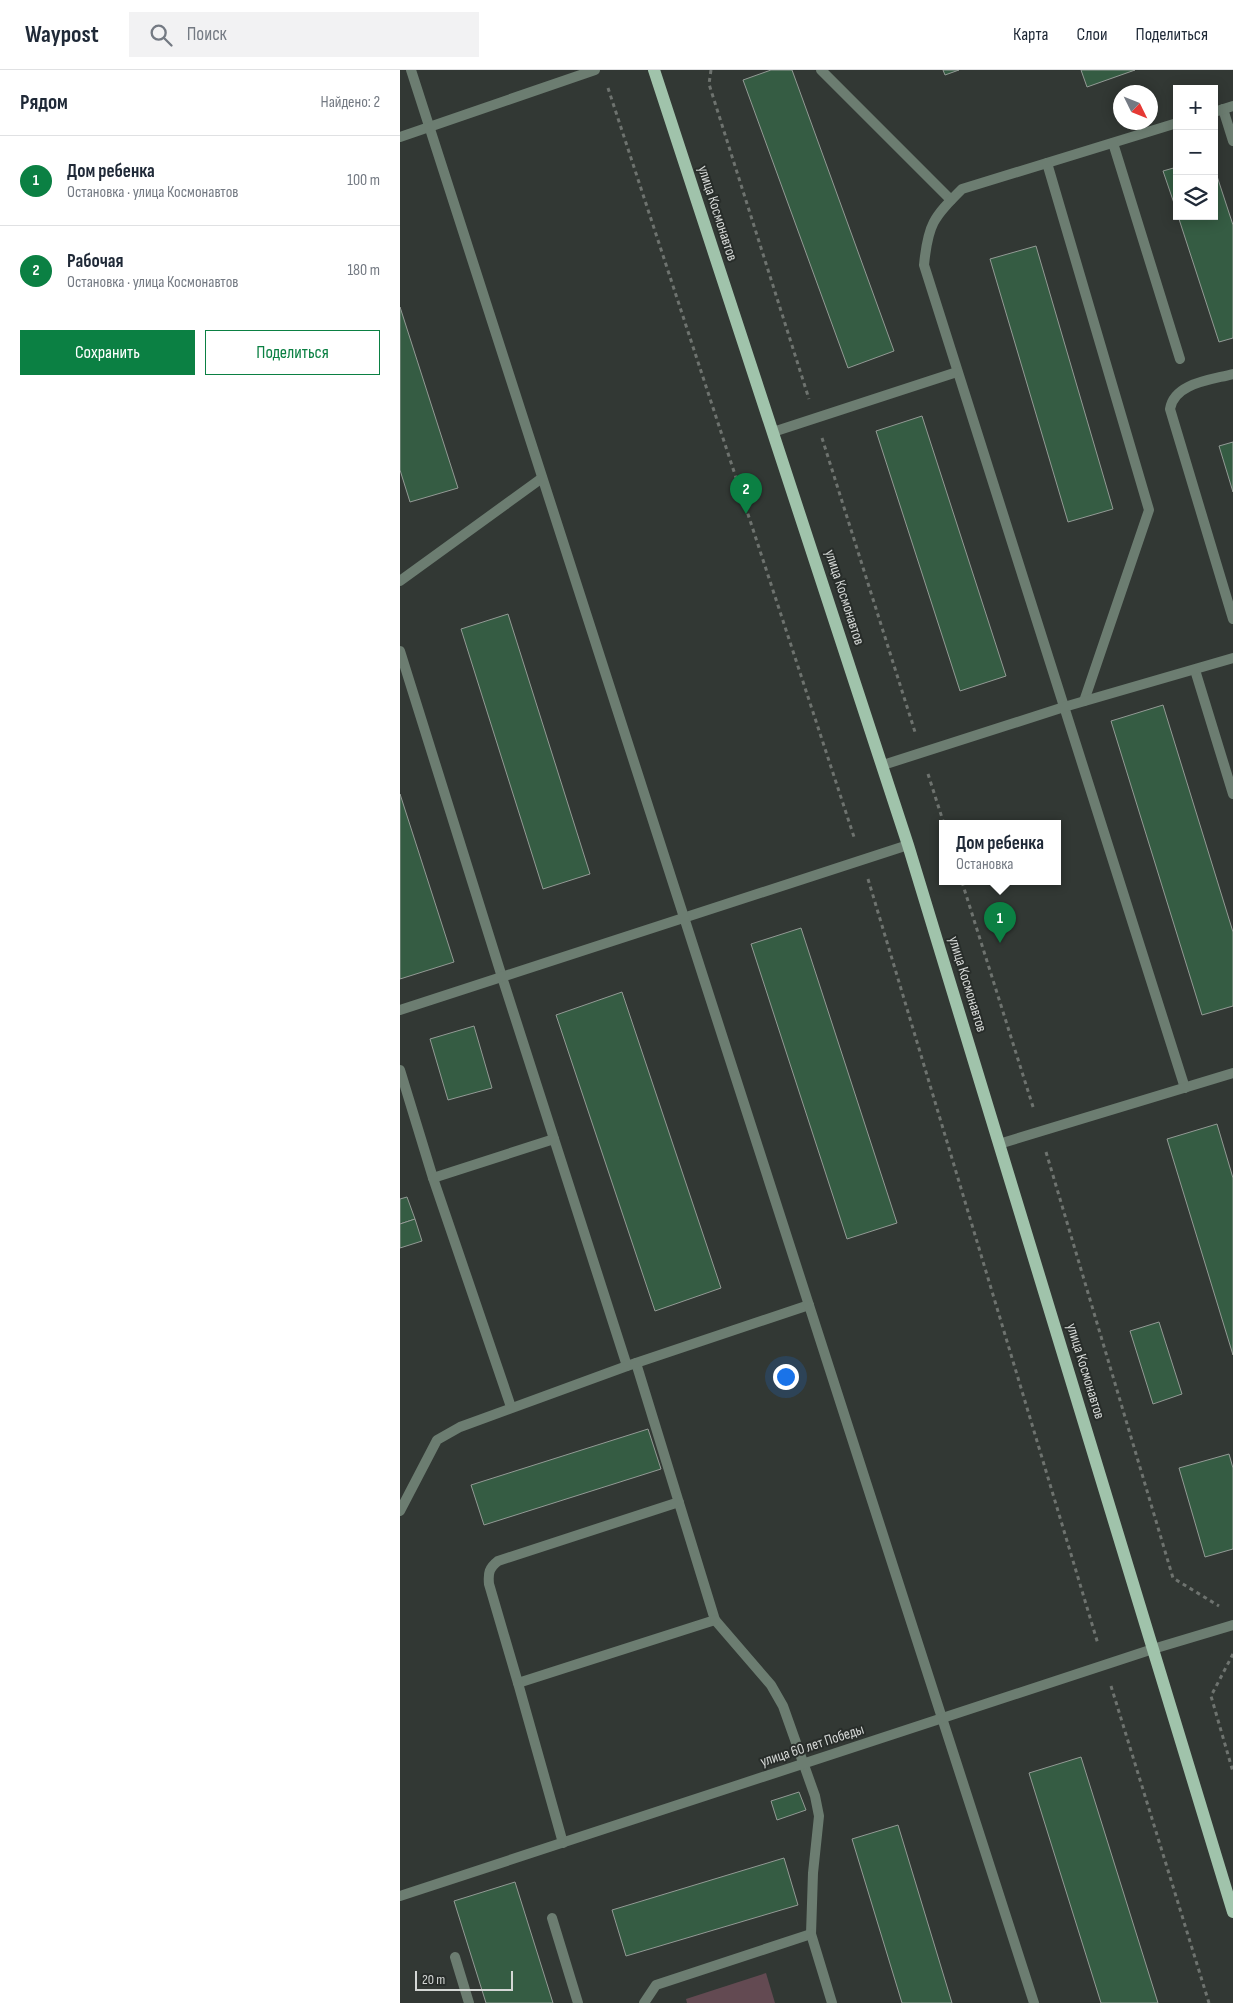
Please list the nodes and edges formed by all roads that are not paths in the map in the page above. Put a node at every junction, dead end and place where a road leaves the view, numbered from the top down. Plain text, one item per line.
1 (411, 70) edge
2 (594, 70) edge
3 (654, 70) edge
4 (821, 70) edge
5 (1224, 109) edge
6 (1173, 125) edge
7 (429, 127) junction
8 (400, 137) edge
9 (1233, 141) edge
10 (1113, 143) junction
11 (1047, 163) junction
12 (951, 200) junction
13 (1180, 360) dead end
14 (958, 372) junction
15 (1233, 374) edge
16 (773, 432) junction
17 (542, 478) junction
18 (400, 581) edge
19 (1233, 619) edge
20 (400, 651) edge
21 (1233, 658) edge
22 (1195, 670) junction
23 (1084, 701) junction
24 (1064, 707) junction
25 (883, 766) junction
26 (1233, 794) edge
27 (908, 845) junction
28 (684, 918) junction
29 (502, 977) junction
30 (400, 1010) edge
31 (400, 1070) edge
32 (1233, 1073) edge
33 (1185, 1088) junction
34 (554, 1139) junction
35 (1000, 1144) junction
36 (433, 1178) junction
37 (809, 1305) junction
38 (632, 1364) junction
39 (511, 1407) junction
40 (679, 1502) junction
41 (400, 1511) edge
42 (715, 1620) junction
43 (1229, 1626) edge
44 (1153, 1649) junction
45 (518, 1683) junction
46 (942, 1718) junction
47 (804, 1763) junction
48 (562, 1843) junction
49 (400, 1896) edge
50 (1233, 1912) edge
51 (552, 1918) dead end
52 (811, 1934) junction
53 (455, 1957) dead end
54 (469, 2003) edge
55 (578, 2003) edge
56 (644, 2003) edge
57 (832, 2003) edge
58 (1034, 2003) edge

1 - 7 street
2 - 7 street
3 - 16 main road, улица Космонавтов
4 - 12 street
5 - 9 street
6 - 10 street
7 - 8 street
7 - 17 street
10 - 11 street
10 - 13 street
11 - 12 street
11 - 23 street
12 - 14 street
14 - 16 street
14 - 24 street
15 - 19 street
16 - 25 main road, улица Космонавтов
17 - 18 street
17 - 28 street
20 - 29 street
21 - 22 street
22 - 23 street
22 - 26 street
23 - 24 street
24 - 25 street
24 - 33 street
25 - 27 main road, улица Космонавтов
27 - 28 street
27 - 35 main road, улица Космонавтов
28 - 29 street
28 - 37 street
29 - 30 street
29 - 34 street
31 - 36 street
32 - 33 street
33 - 35 street
34 - 36 street
34 - 38 street
35 - 44 main road, улица Космонавтов
36 - 39 street
37 - 38 street
37 - 46 street
38 - 39 street
38 - 40 street
39 - 41 street
40 - 42 street
40 - 45 street
42 - 45 street
42 - 47 street
43 - 44 street, улица 60 лет Победы
44 - 46 street, улица 60 лет Победы
44 - 50 main road, улица Космонавтов
45 - 48 street
46 - 47 street, улица 60 лет Победы
46 - 58 street
47 - 48 street, улица 60 лет Победы
47 - 52 street
48 - 49 street, улица 60 лет Победы
51 - 55 street
52 - 56 street
52 - 57 street
53 - 54 street

